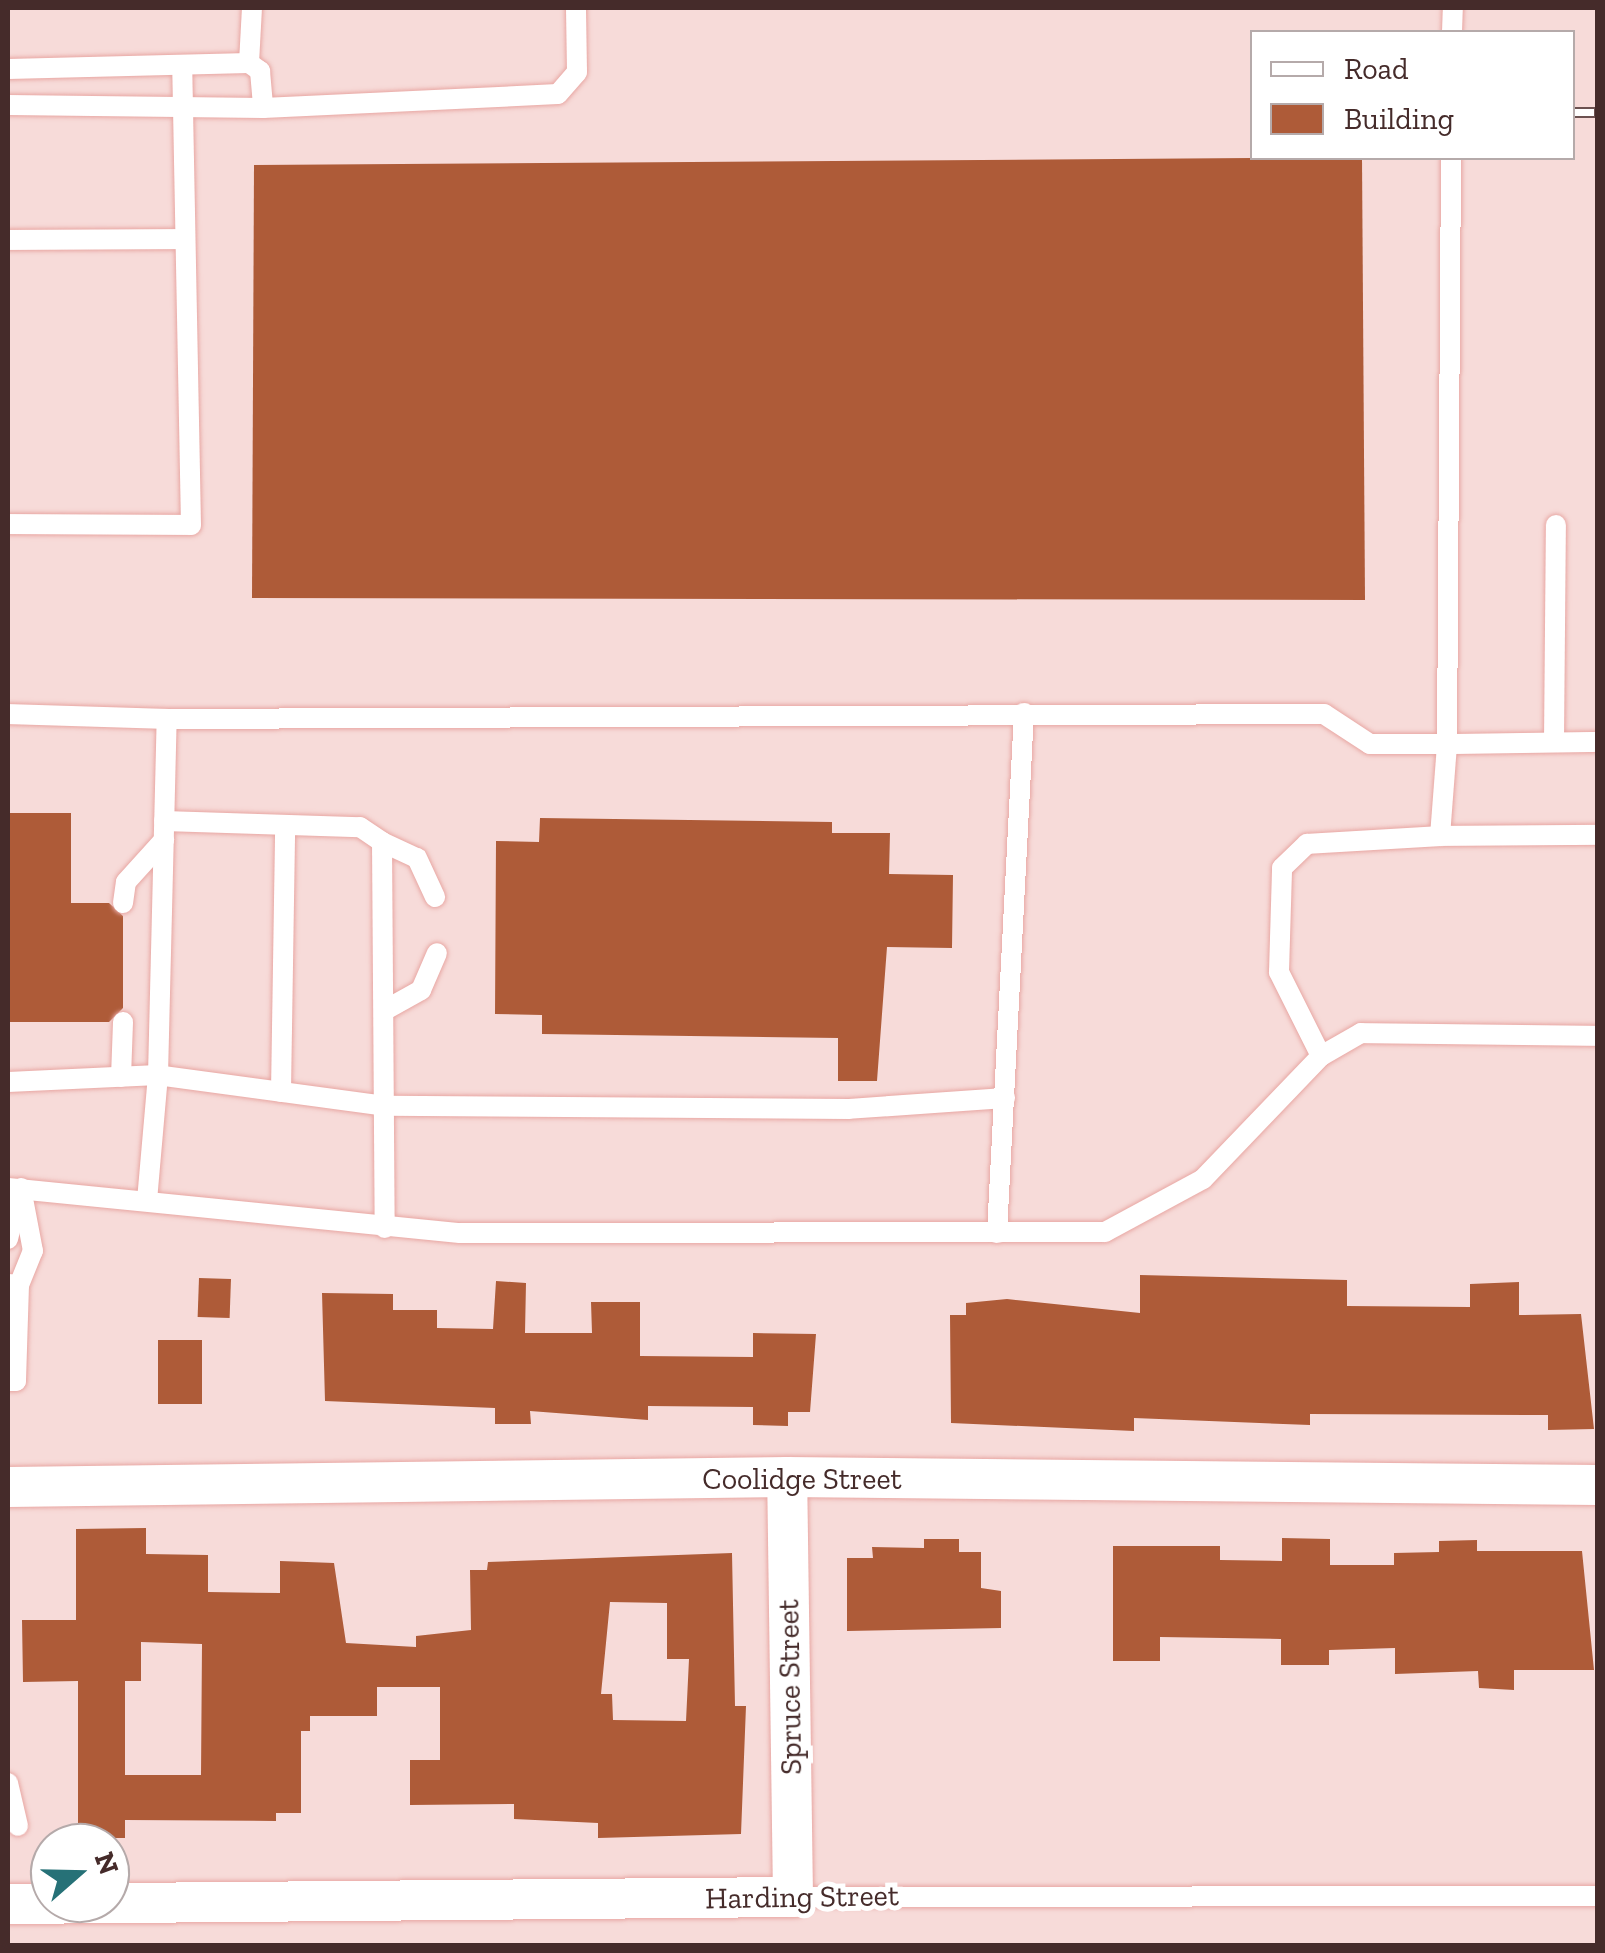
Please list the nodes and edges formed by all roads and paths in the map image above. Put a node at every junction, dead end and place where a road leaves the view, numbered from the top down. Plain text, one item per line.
1 (252, 8) edge
2 (576, 8) edge
3 (249, 64) junction
4 (8, 68) edge
5 (182, 70) junction
6 (8, 105) edge
7 (183, 106) junction
8 (263, 108) junction
9 (1451, 160) edge
10 (185, 239) junction
11 (8, 240) edge
12 (8, 524) edge
13 (1556, 525) dead end
14 (1024, 713) junction
15 (8, 714) edge
16 (167, 719) junction
17 (1554, 742) junction
18 (1598, 742) edge
19 (1447, 744) junction
20 (285, 825) junction
21 (164, 831) junction
22 (1598, 835) edge
23 (1440, 836) junction
24 (382, 842) junction
25 (435, 897) dead end
26 (123, 903) dead end
27 (437, 954) dead end
28 (387, 1008) junction
29 (123, 1022) dead end
30 (1598, 1036) edge
31 (1321, 1056) junction
32 (158, 1075) junction
33 (121, 1077) junction
34 (8, 1082) edge
35 (282, 1092) junction
36 (1004, 1098) junction
37 (386, 1106) junction
38 (14, 1188) edge
39 (147, 1201) junction
40 (385, 1228) junction
41 (997, 1233) junction
42 (8, 1239) edge
43 (8, 1250) edge
44 (13, 1285) edge
45 (8, 1381) edge
46 (787, 1478) junction
47 (1598, 1485) edge
48 (8, 1487) edge
49 (8, 1783) edge
50 (18, 1826) dead end
51 (1598, 1896) edge
52 (793, 1897) junction
53 (8, 1904) edge

1 - 3 lane
2 - 8 lane
3 - 5 lane
3 - 8 lane
4 - 5 lane
5 - 7 lane
6 - 7 lane
7 - 8 lane
7 - 10 lane
9 - 19 lane
10 - 11 lane
10 - 12 lane
13 - 17 lane
14 - 16 lane
14 - 19 lane
14 - 36 lane
15 - 16 lane
16 - 21 lane
17 - 18 lane
17 - 19 lane
19 - 23 lane
20 - 21 lane
20 - 24 lane
20 - 35 lane
21 - 26 lane
21 - 32 lane
22 - 23 lane
23 - 31 lane
24 - 25 lane
24 - 28 lane
27 - 28 lane
28 - 37 lane
29 - 33 lane
30 - 31 lane
31 - 41 lane
32 - 33 lane
32 - 35 lane
32 - 39 lane
33 - 34 lane
35 - 37 lane
36 - 37 lane
36 - 41 lane
37 - 40 lane
38 - 39 lane
38 - 42 lane
38 - 44 lane
39 - 40 lane
40 - 41 lane
43 - 44 lane
44 - 45 lane
46 - 47 street, Coolidge Street
46 - 48 street, Coolidge Street
46 - 52 street, Spruce Street
49 - 50 lane
51 - 52 lane, Harding Street
52 - 53 street, Harding Street

